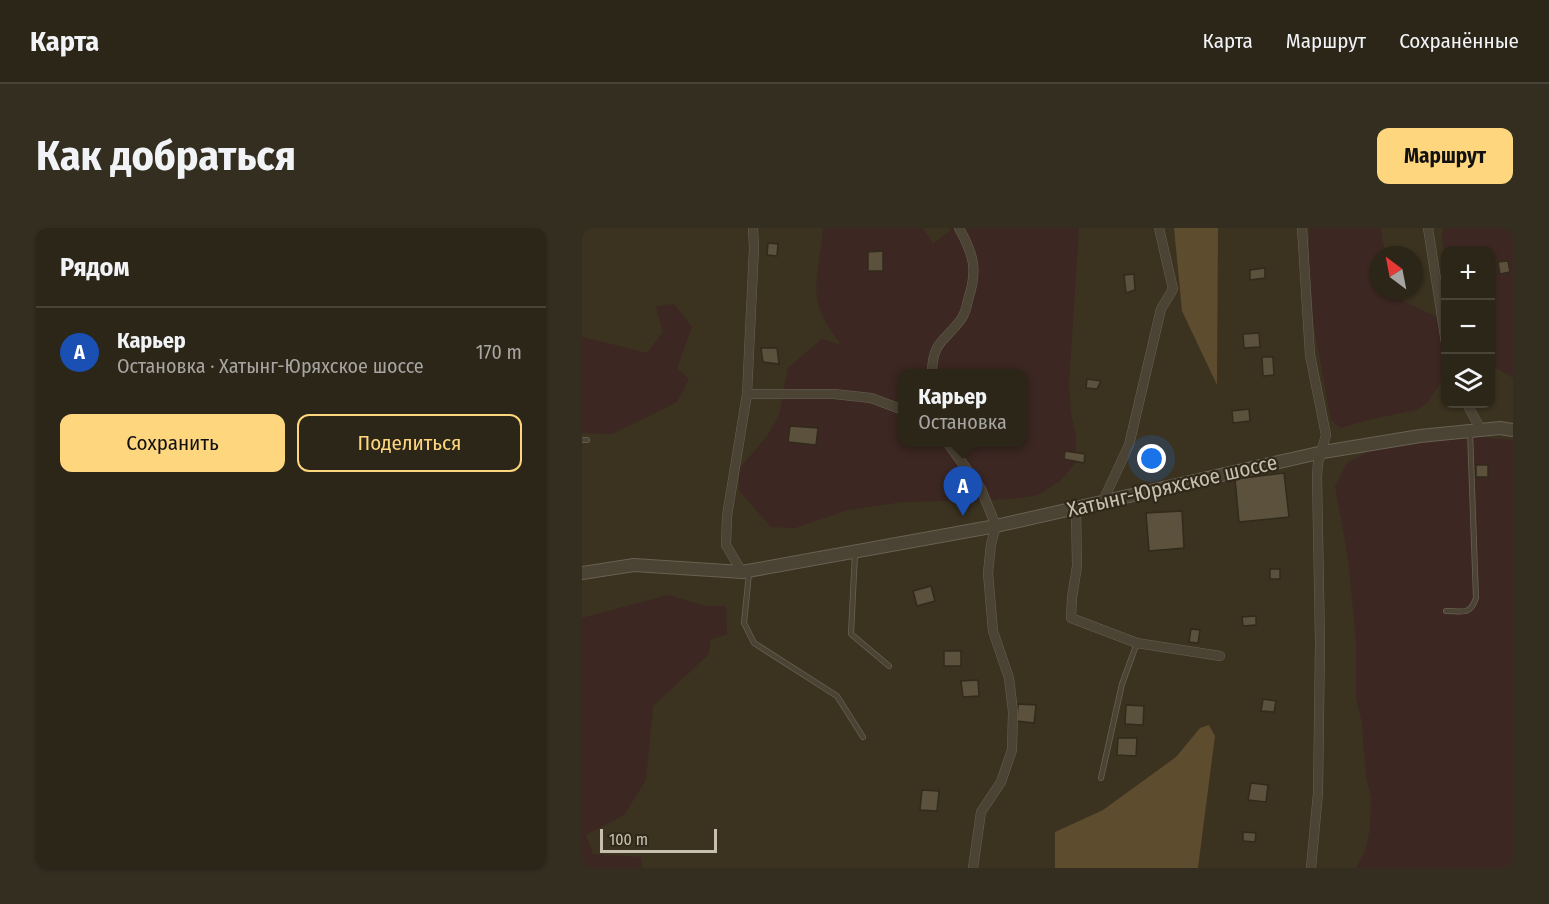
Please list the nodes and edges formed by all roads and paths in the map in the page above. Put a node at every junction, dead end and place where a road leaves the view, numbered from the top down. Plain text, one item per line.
1 (753, 228) edge
2 (959, 228) edge
3 (1159, 228) edge
4 (1302, 228) edge
5 (1428, 228) edge
6 (1441, 311) edge
7 (932, 369) edge
8 (747, 394) junction
9 (898, 408) edge
10 (1468, 408) edge
11 (1476, 430) junction
12 (1513, 430) edge
13 (951, 447) edge
14 (1323, 452) junction
15 (1101, 503) junction
16 (1076, 509) junction
17 (996, 526) junction
18 (855, 553) junction
19 (745, 571) junction
20 (582, 573) edge
21 (1446, 611) dead end
22 (1137, 644) junction
23 (1220, 657) dead end
24 (889, 666) dead end
25 (862, 736) dead end
26 (1101, 778) dead end
27 (973, 868) edge
28 (1311, 868) edge

1 - 8 street
2 - 7 street
3 - 15 street
4 - 14 street
5 - 6 street
8 - 9 street
8 - 19 street
10 - 11 street
11 - 12 street, Хатынг-Юряхское шоссе
11 - 14 street, Хатынг-Юряхское шоссе
11 - 21 lane
13 - 17 street
14 - 15 street, Хатынг-Юряхское шоссе
14 - 28 street
15 - 16 street, Хатынг-Юряхское шоссе
16 - 17 street, Хатынг-Юряхское шоссе
16 - 22 street
17 - 18 street, Хатынг-Юряхское шоссе
17 - 27 street
18 - 19 street, Хатынг-Юряхское шоссе
18 - 24 lane
19 - 20 street, Хатынг-Юряхское шоссе
19 - 25 lane
22 - 23 street
22 - 26 lane

